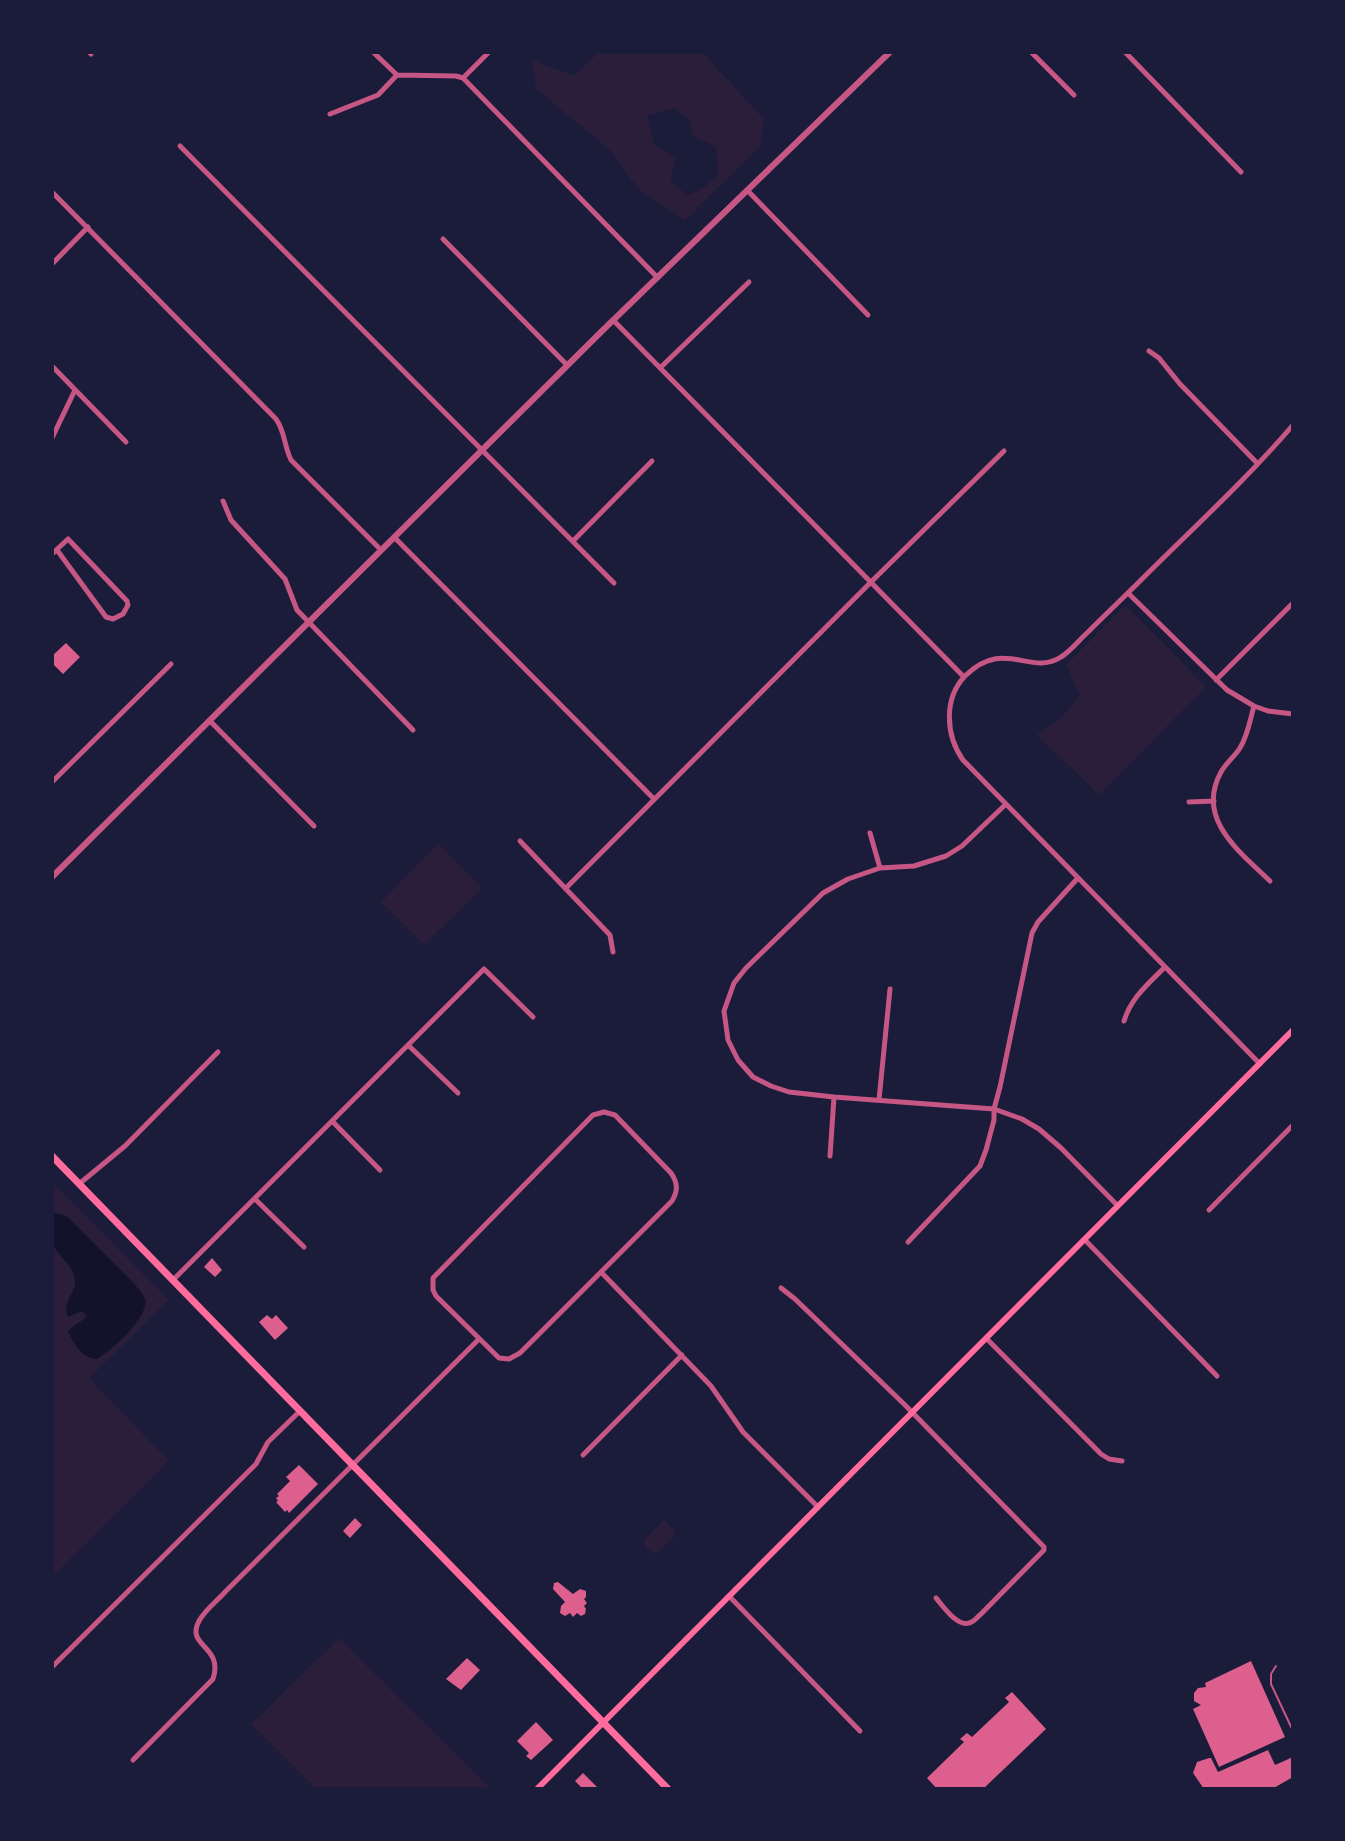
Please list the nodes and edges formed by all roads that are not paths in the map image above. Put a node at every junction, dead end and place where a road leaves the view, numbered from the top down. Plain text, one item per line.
1 (373, 52) edge
2 (489, 52) edge
3 (890, 52) edge
4 (1031, 52) edge
5 (1125, 52) edge
6 (397, 75) junction
7 (463, 78) junction
8 (1074, 95) dead end
9 (330, 114) dead end
10 (180, 146) dead end
11 (1241, 172) dead end
12 (747, 190) junction
13 (52, 192) edge
14 (88, 227) junction
15 (443, 239) dead end
16 (52, 264) edge
17 (657, 277) junction
18 (749, 282) dead end
19 (868, 315) dead end
20 (613, 320) junction
21 (1149, 351) dead end
22 (567, 365) junction
23 (52, 366) edge
24 (660, 368) junction
25 (75, 390) junction
26 (1293, 425) edge
27 (52, 438) edge
28 (126, 442) dead end
29 (483, 450) junction
30 (1004, 451) dead end
31 (652, 461) dead end
32 (1257, 463) junction
33 (223, 501) dead end
34 (394, 537) junction
35 (573, 541) junction
36 (381, 550) junction
37 (54, 552) edge
38 (614, 583) dead end
39 (870, 583) junction
40 (1128, 593) junction
41 (1293, 603) edge
42 (309, 623) junction
43 (171, 664) dead end
44 (964, 677) junction
45 (1216, 680) junction
46 (1254, 706) junction
47 (1293, 714) edge
48 (210, 721) junction
49 (413, 730) dead end
50 (52, 782) edge
51 (654, 799) junction
52 (1214, 801) junction
53 (1189, 802) dead end
54 (1005, 805) junction
55 (314, 826) dead end
56 (870, 833) dead end
57 (520, 841) dead end
58 (880, 868) junction
59 (52, 877) edge
60 (1078, 879) junction
61 (1270, 881) dead end
62 (566, 888) junction
63 (613, 952) dead end
64 (1165, 967) junction
65 (890, 989) dead end
66 (533, 1017) dead end
67 (1124, 1021) dead end
68 (1293, 1030) edge
69 (408, 1045) junction
70 (218, 1052) dead end
71 (1260, 1064) junction
72 (458, 1093) dead end
73 (834, 1097) junction
74 (879, 1100) junction
75 (994, 1109) junction
76 (332, 1121) junction
77 (1293, 1125) edge
78 (52, 1156) edge
79 (830, 1156) dead end
80 (380, 1170) dead end
81 (79, 1184) junction
82 (255, 1199) junction
83 (1118, 1206) junction
84 (1209, 1210) dead end
85 (1085, 1240) junction
86 (908, 1242) dead end
87 (304, 1247) dead end
88 (601, 1272) junction
89 (173, 1280) junction
90 (781, 1288) dead end
91 (986, 1338) junction
92 (479, 1339) junction
93 (682, 1355) junction
94 (1217, 1376) dead end
95 (300, 1411) junction
96 (912, 1413) junction
97 (583, 1455) dead end
98 (1122, 1461) dead end
99 (353, 1465) junction
100 (818, 1507) junction
101 (729, 1596) junction
102 (936, 1598) dead end
103 (1276, 1666) dead end
104 (52, 1667) edge
105 (603, 1722) junction
106 (860, 1731) dead end
107 (1293, 1731) edge
108 (133, 1760) dead end
109 (537, 1789) edge
110 (668, 1789) edge

1 - 6 street
2 - 7 street
3 - 12 street
4 - 8 street
5 - 11 street
6 - 7 street
6 - 9 street
7 - 17 street
10 - 29 street
12 - 17 street
12 - 19 street
13 - 14 street
14 - 16 street
14 - 36 street
15 - 22 street
17 - 20 street
18 - 24 street
20 - 22 street
20 - 24 street
21 - 32 street
22 - 29 street
23 - 25 street
24 - 39 street
25 - 27 street
25 - 28 street
26 - 32 street
29 - 34 street
29 - 35 street
30 - 39 street
31 - 35 street
32 - 40 street
33 - 42 street
34 - 36 street
34 - 51 street
35 - 38 street
36 - 42 street
37 - 37 street
39 - 44 street
39 - 51 street
40 - 44 street
40 - 45 street
41 - 45 street
42 - 48 street
42 - 49 street
43 - 50 street
44 - 54 street
45 - 46 street
46 - 47 street
46 - 52 street
48 - 55 street
48 - 59 street
51 - 62 street
52 - 53 street
52 - 61 street
54 - 58 street
54 - 60 street
56 - 58 street
57 - 62 street
58 - 73 street
60 - 64 street
60 - 75 street
62 - 63 street
64 - 67 street
64 - 71 street
65 - 74 street
66 - 69 street
68 - 71 main road
69 - 72 street
69 - 76 street
70 - 81 street
71 - 83 main road
73 - 74 street
73 - 79 street
74 - 75 street
75 - 83 street
75 - 86 street
76 - 80 street
76 - 82 street
77 - 84 street
78 - 81 main road
81 - 89 main road
82 - 87 street
82 - 89 street
83 - 85 main road
85 - 91 main road
85 - 94 street
88 - 92 street
88 - 92 street
88 - 93 street
89 - 95 main road
90 - 96 street
91 - 96 main road
91 - 98 street
92 - 99 street
93 - 97 street
93 - 100 street
95 - 99 main road
95 - 104 street
96 - 100 main road
96 - 102 street
99 - 105 main road
99 - 108 street
100 - 101 main road
101 - 105 main road
101 - 106 street
103 - 107 lane
105 - 109 main road
105 - 110 main road

